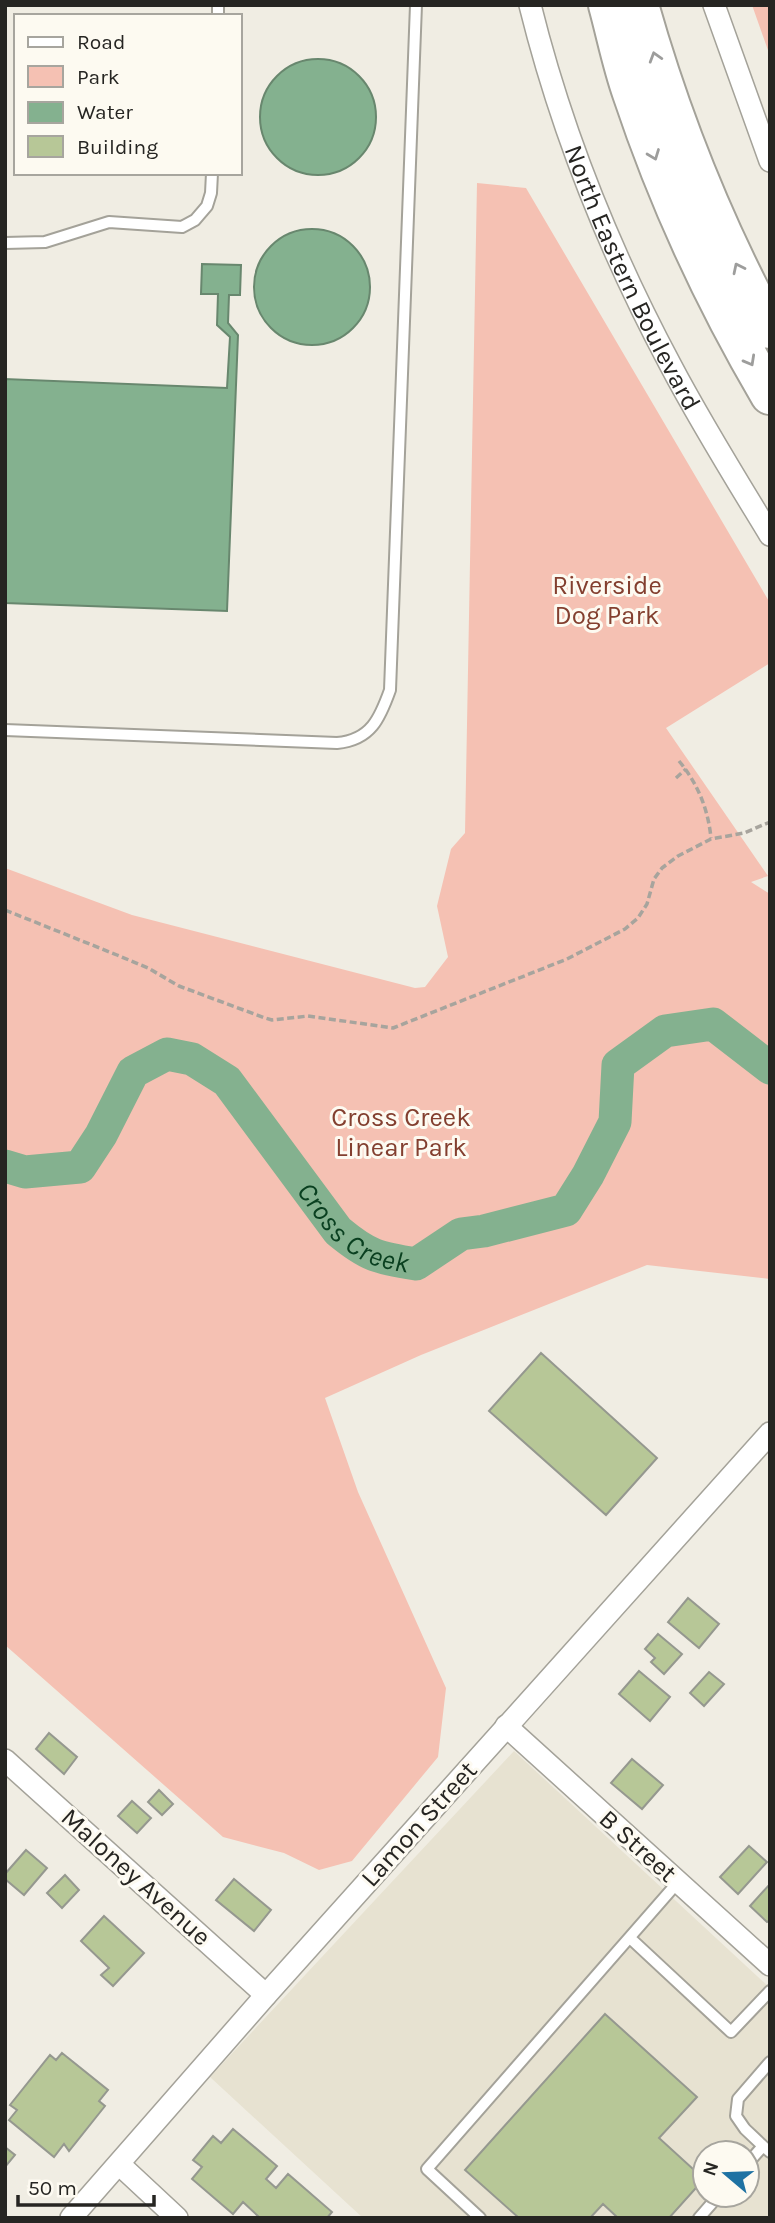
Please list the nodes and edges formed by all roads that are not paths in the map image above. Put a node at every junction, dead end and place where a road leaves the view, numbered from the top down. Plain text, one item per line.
1 (530, 5) edge
2 (608, 5) edge
3 (639, 5) edge
4 (714, 5) edge
5 (419, 6) edge
6 (770, 161) edge
7 (212, 175) edge
8 (5, 243) edge
9 (770, 329) edge
10 (770, 395) edge
11 (770, 535) edge
12 (5, 730) edge
13 (770, 1433) edge
14 (506, 1726) junction
15 (5, 1760) edge
16 (678, 1882) junction
17 (630, 1938) junction
18 (770, 1965) edge
19 (770, 1991) edge
20 (266, 1995) junction
21 (770, 2062) edge
22 (766, 2149) edge
23 (119, 2164) junction
24 (71, 2218) edge
25 (177, 2218) edge
26 (480, 2218) edge

1 - 11 street, North Eastern Boulevard
2 -> 10 highway
9 -> 3 highway
4 - 6 street
5 - 12 lane
7 - 8 lane
13 - 14 street, Lamon Street
14 - 16 street, B Street
14 - 20 street, Lamon Street
15 - 20 street, Maloney Avenue
16 - 17 lane
16 - 18 street, B Street
17 - 19 lane
17 - 26 lane
20 - 23 street, Lamon Street
21 - 22 lane
23 - 24 street, Lamon Street
23 - 25 street

